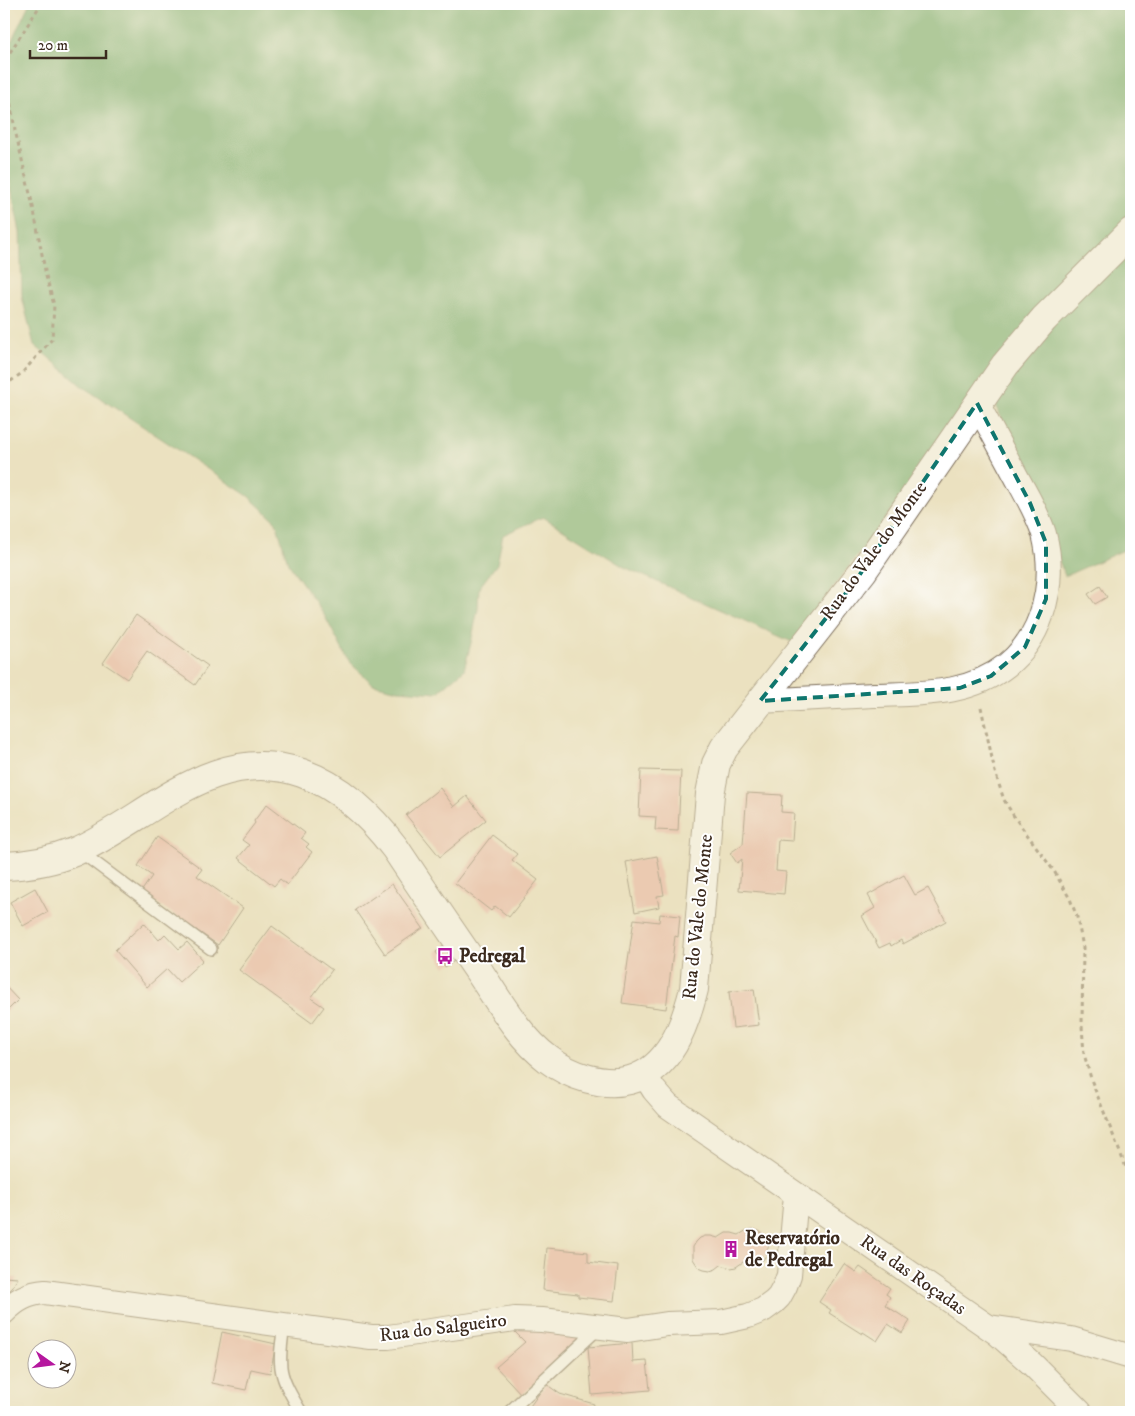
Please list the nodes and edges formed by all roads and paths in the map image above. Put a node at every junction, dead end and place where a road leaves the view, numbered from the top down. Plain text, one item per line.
1 (41, 4) edge
2 (1131, 232) edge
3 (4, 386) edge
4 (977, 403) junction
5 (976, 684) junction
6 (760, 701) junction
7 (78, 850) junction
8 (4, 866) edge
9 (211, 949) dead end
10 (644, 1074) junction
11 (1131, 1180) edge
12 (796, 1195) junction
13 (4, 1312) edge
14 (284, 1326) junction
15 (987, 1326) junction
16 (601, 1327) junction
17 (1131, 1357) edge
18 (301, 1412) edge
19 (509, 1412) edge
20 (1080, 1412) edge

1 - 3 path
2 - 4 street, Rua do Vale do Monte
4 - 5 street
4 - 6 street, Rua do Vale do Monte
5 - 6 street
5 - 11 path
6 - 10 street, Rua do Vale do Monte
7 - 8 street, Rua do Vale do Monte
7 - 9 lane
7 - 10 street, Rua do Vale do Monte
10 - 12 street, Rua das Roçadas
12 - 15 street, Rua das Roçadas
12 - 16 street, Rua do Salgueiro
13 - 14 street, Rua do Salgueiro
14 - 16 street, Rua do Salgueiro
14 - 18 lane
15 - 17 street
15 - 20 street, Rua das Roçadas
16 - 19 lane

